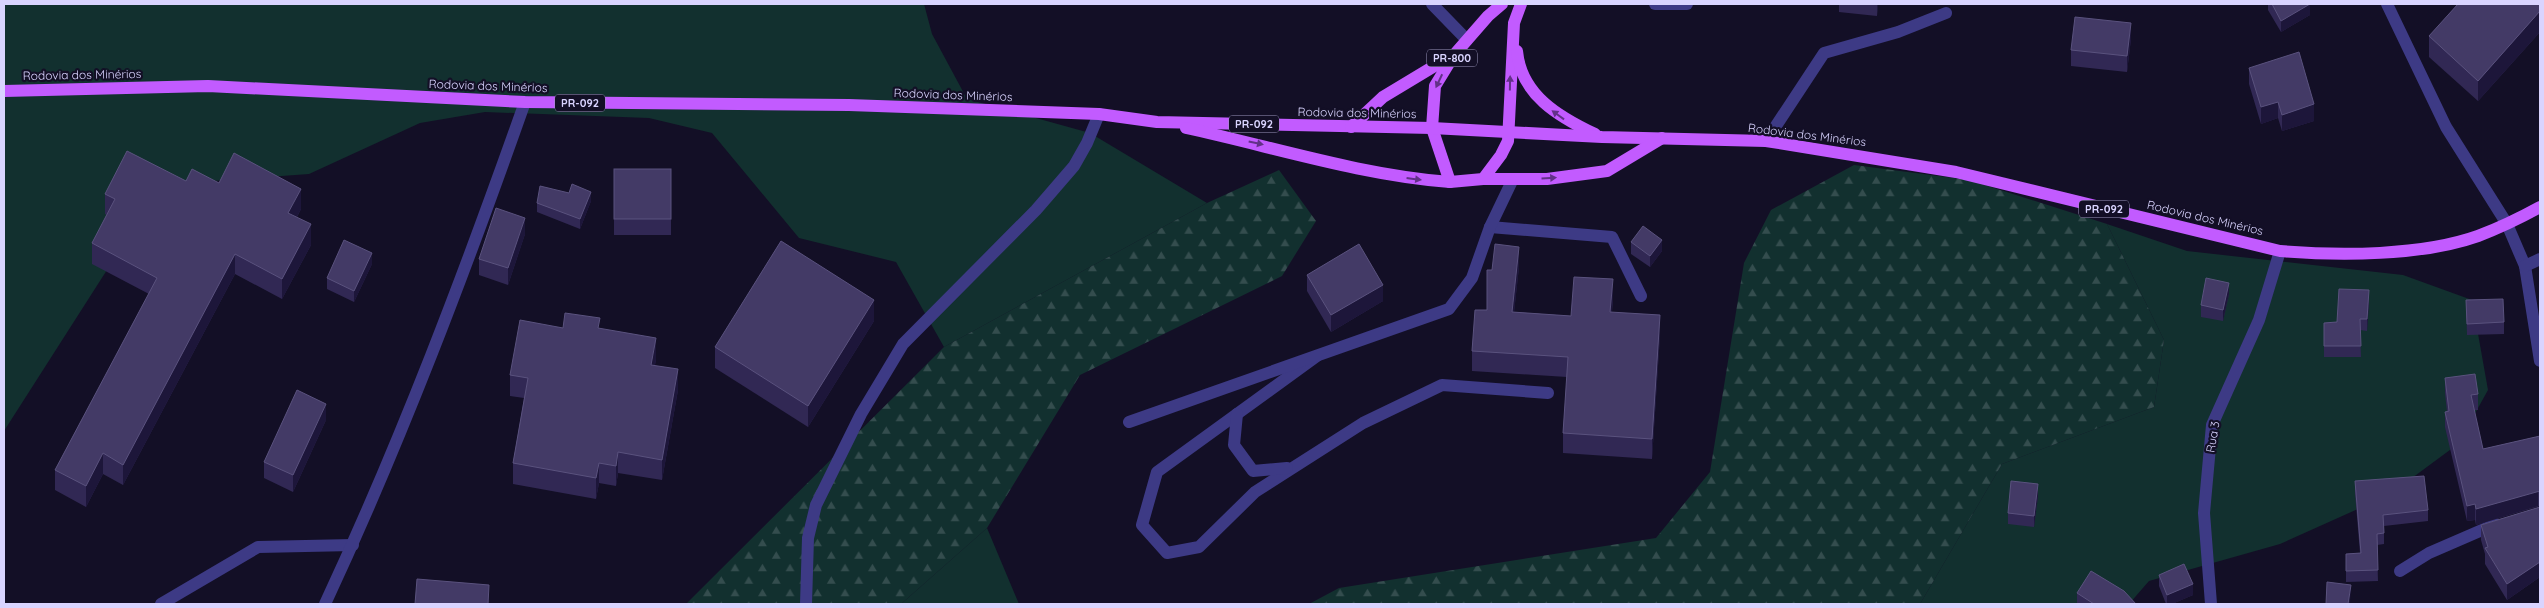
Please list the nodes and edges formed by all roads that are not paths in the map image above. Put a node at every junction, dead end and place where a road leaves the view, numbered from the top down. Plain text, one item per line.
1 (1432, 4) edge
2 (1502, 4) edge
3 (1521, 4) edge
4 (1655, 4) edge
5 (1687, 4) edge
6 (2387, 4) edge
7 (1946, 13) dead end
8 (1514, 23) junction
9 (1467, 40) junction
10 (1454, 55) junction
11 (4, 91) edge
12 (525, 102) junction
13 (1099, 114) junction
14 (1157, 122) junction
15 (1351, 127) junction
16 (1432, 128) junction
17 (1509, 132) junction
18 (1602, 137) junction
19 (1662, 138) junction
20 (1766, 141) junction
21 (1483, 179) junction
22 (1513, 179) junction
23 (1450, 182) junction
24 (2540, 207) edge
25 (2507, 224) junction
26 (1490, 227) junction
27 (2280, 251) junction
28 (2540, 259) edge
29 (2525, 266) junction
30 (1641, 296) dead end
31 (1317, 356) junction
32 (2540, 361) edge
33 (1548, 392) dead end
34 (1237, 414) junction
35 (1129, 422) dead end
36 (1292, 468) junction
37 (2506, 522) edge
38 (353, 545) junction
39 (2400, 571) dead end
40 (160, 604) edge
41 (326, 604) edge
42 (806, 604) edge
43 (2211, 604) edge

1 - 9 street
2 - 9 main road, PR-800
3 - 8 main road
4 - 5 street
6 - 25 street
7 - 20 street
17 -> 8 main road
18 -> 8 main road
9 - 10 main road, PR-800
10 - 15 main road
10 -> 16 main road, PR-800
11 - 12 main road, Rodovia dos Minérios / PR-092
12 - 13 main road, Rodovia dos Minérios / PR-092
12 - 38 street
13 - 14 main road, Rodovia dos Minérios / PR-092
13 - 42 street
14 - 15 main road, Rodovia dos Minérios / PR-092
14 -> 23 main road
15 - 16 main road, Rodovia dos Minérios / PR-092
16 - 17 main road, Rodovia dos Minérios / PR-092
16 - 23 main road
17 - 18 main road, Rodovia dos Minérios / PR-092
17 - 21 main road
18 - 19 main road, Rodovia dos Minérios / PR-092
19 - 20 main road, Rodovia dos Minérios / PR-092
22 -> 19 main road
20 - 27 main road, Rodovia dos Minérios / PR-092
21 - 22 main road
21 - 23 main road
22 - 26 street
24 - 25 main road, Rodovia dos Minérios / PR-092
25 - 27 main road, Rodovia dos Minérios / PR-092
25 - 29 street
26 - 30 street
26 - 31 street
27 - 43 street, Rua 3
28 - 29 street
29 - 32 street
31 - 34 street
31 - 35 street
33 - 36 street
34 - 36 street
34 - 36 street
37 - 39 street
38 - 40 street
38 - 41 street

